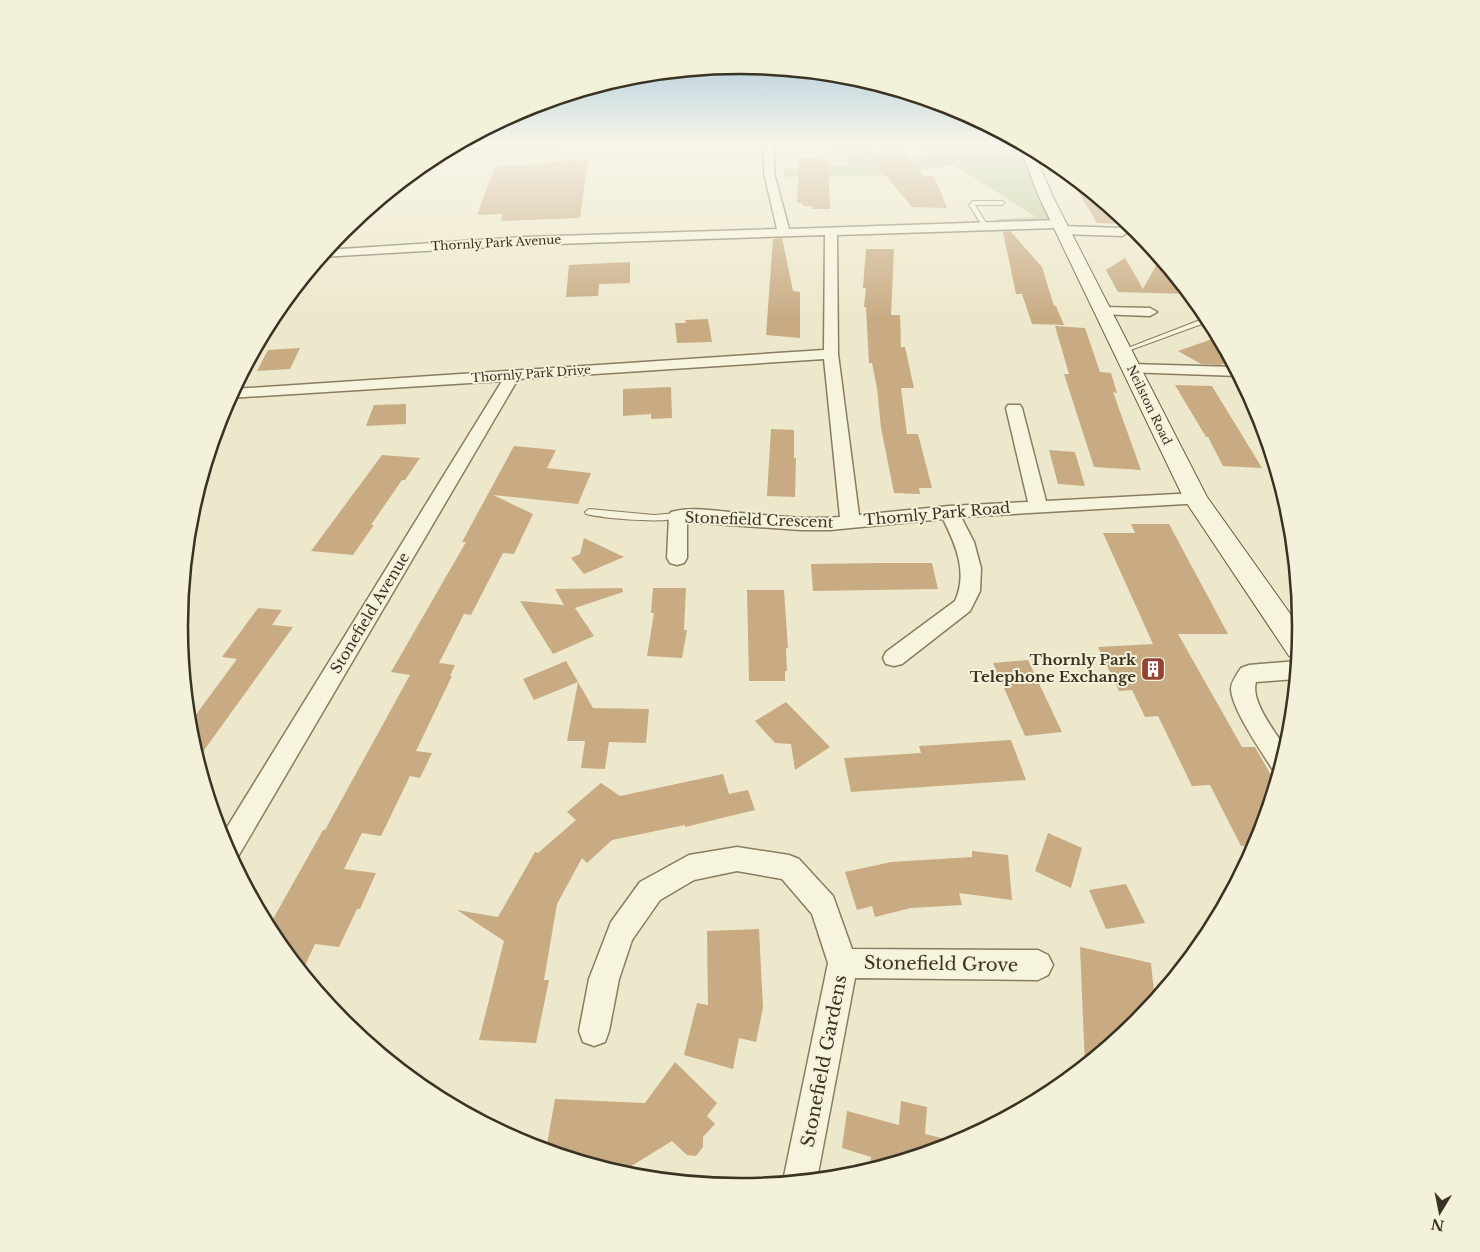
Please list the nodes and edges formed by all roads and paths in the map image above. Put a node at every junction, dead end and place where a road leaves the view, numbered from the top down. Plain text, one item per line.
1 (776, 202) edge
2 (1050, 202) edge
3 (1002, 203) dead end
4 (1055, 215) junction
5 (985, 226) junction
6 (831, 231) junction
7 (784, 232) junction
8 (1122, 232) dead end
9 (333, 253) edge
10 (1103, 311) junction
11 (1150, 312) dead end
12 (1202, 324) edge
13 (831, 354) junction
14 (1127, 360) junction
15 (1229, 371) edge
16 (513, 375) junction
17 (240, 393) edge
18 (1014, 408) dead end
19 (1196, 499) junction
20 (1038, 507) junction
21 (589, 512) dead end
22 (949, 512) junction
23 (678, 516) junction
24 (850, 522) junction
25 (677, 558) dead end
26 (1292, 637) edge
27 (894, 658) dead end
28 (1290, 671) edge
29 (1277, 754) edge
30 (232, 842) edge
31 (843, 963) junction
32 (1038, 965) dead end
33 (594, 1031) dead end
34 (801, 1175) edge

1 - 7 street
2 - 4 main road, Neilston Road
3 - 5 lane
4 - 5 street, Thornly Park Avenue
4 - 8 street, Thornly Park Avenue
4 - 10 main road, Neilston Road
5 - 6 street, Thornly Park Avenue
6 - 7 street, Thornly Park Avenue
6 - 13 street, Thornly Park Road
7 - 9 street, Thornly Park Avenue
10 - 11 street
10 - 14 main road, Neilston Road
12 - 14 lane
13 - 16 street, Thornly Park Drive
13 - 24 street, Thornly Park Road
14 - 15 street
14 - 19 main road, Neilston Road
16 - 17 street, Thornly Park Drive
16 - 30 street, Stonefield Avenue
18 - 20 street
19 - 20 street, Thornly Park Road
19 - 26 main road, Neilston Road
20 - 22 street, Thornly Park Road
21 - 23 lane
22 - 24 street, Thornly Park Road
22 - 27 street
23 - 24 street, Stonefield Crescent
23 - 25 street, Stonefield Crescent
28 - 29 street
31 - 32 street, Stonefield Grove
31 - 33 street, Stonefield Gardens
31 - 34 street, Stonefield Gardens

